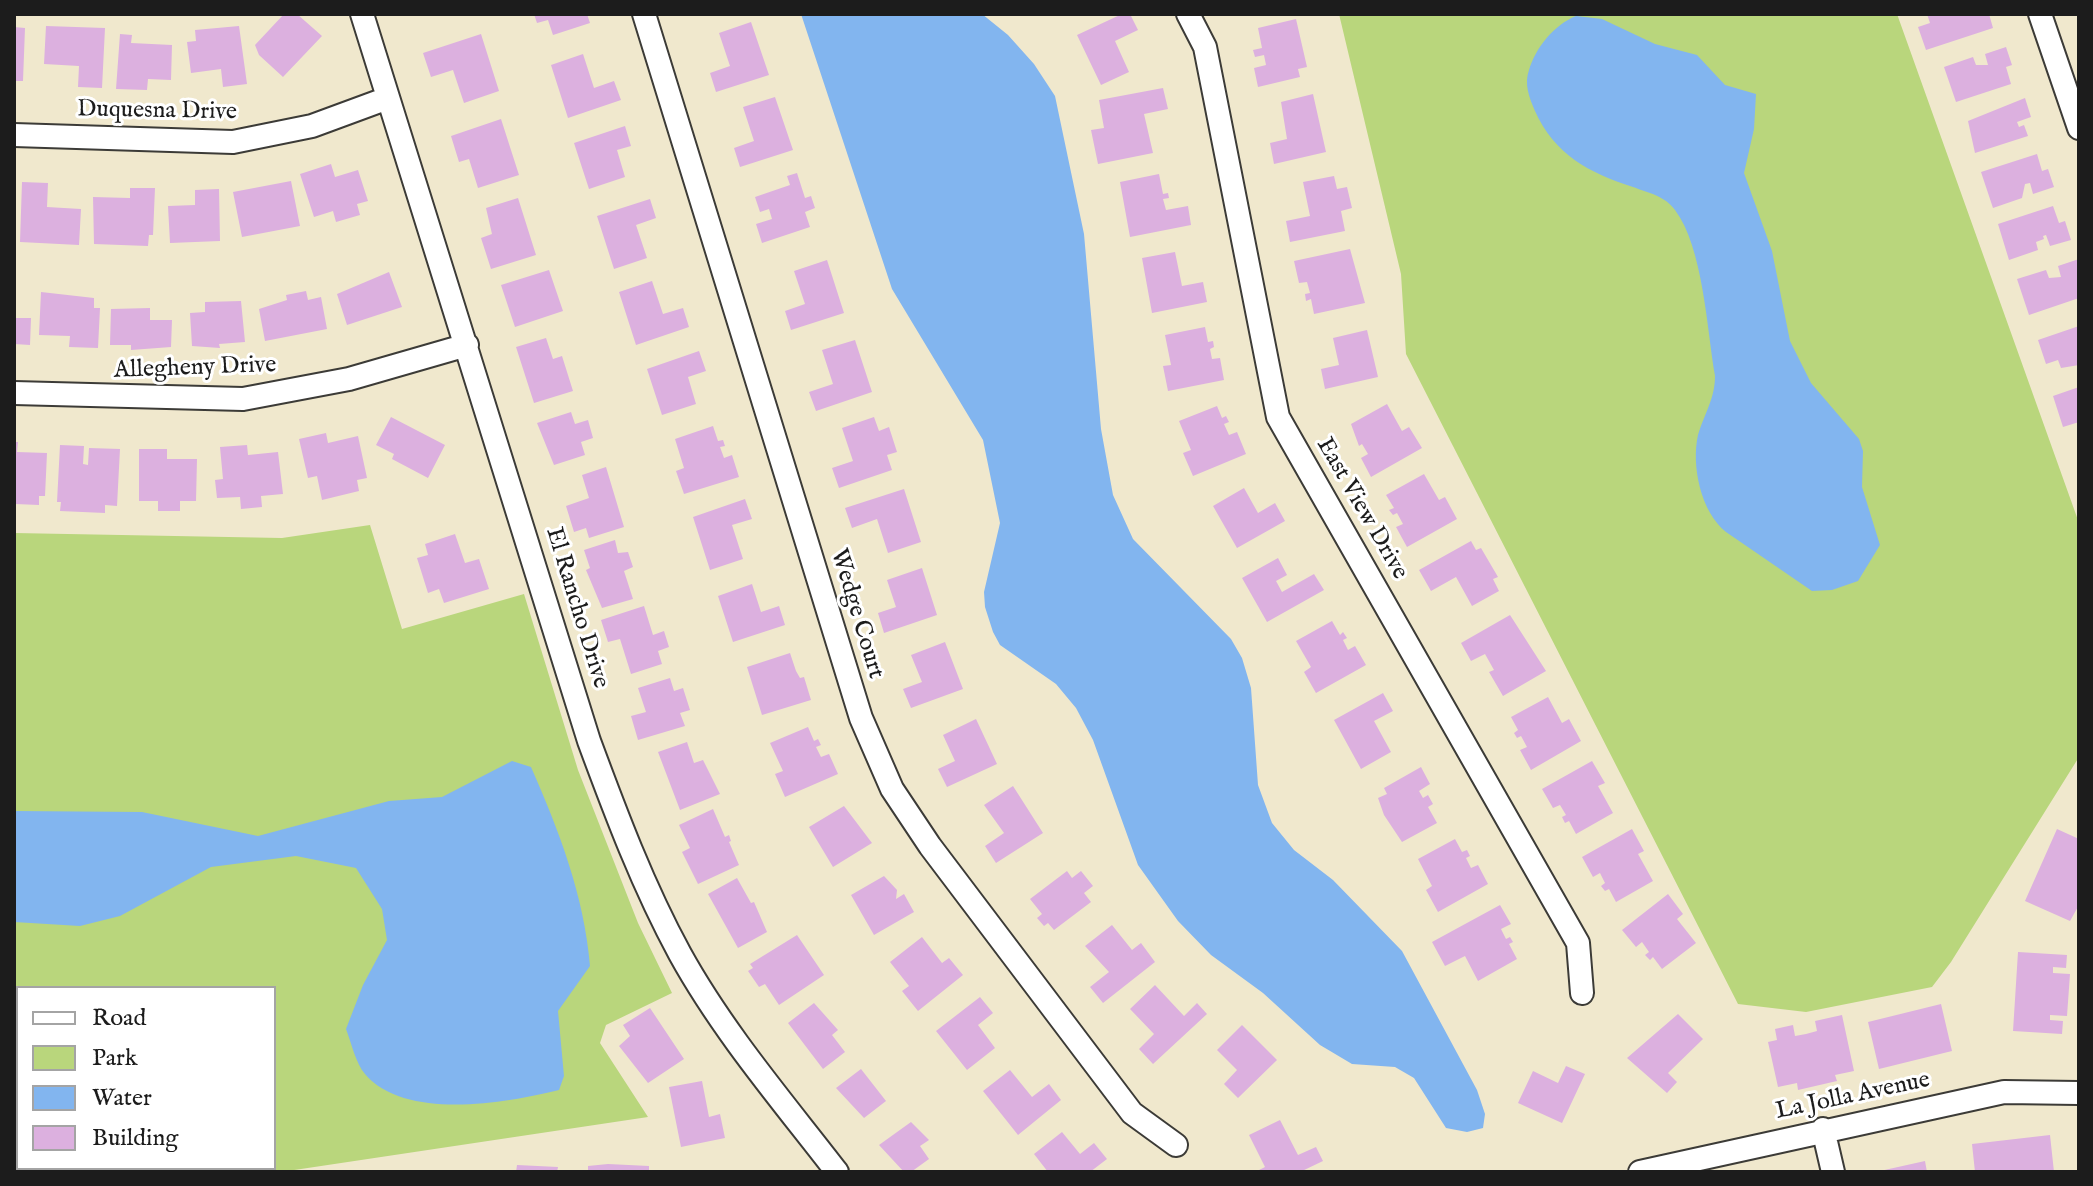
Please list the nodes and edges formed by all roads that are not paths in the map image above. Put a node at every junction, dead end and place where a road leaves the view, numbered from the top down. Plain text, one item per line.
1 (362, 14) edge
2 (644, 14) edge
3 (1188, 14) edge
4 (2040, 14) edge
5 (388, 98) junction
6 (2079, 128) edge
7 (14, 135) edge
8 (467, 345) junction
9 (14, 393) edge
10 (1582, 993) dead end
11 (2079, 1093) edge
12 (1823, 1129) junction
13 (1176, 1145) dead end
14 (837, 1172) edge
15 (1640, 1172) edge
16 (1833, 1172) edge

1 - 5 street, El Rancho Drive
2 - 13 street, Wedge Court
3 - 10 street, East View Drive
4 - 6 street
5 - 7 street, Duquesna Drive
5 - 8 street, El Rancho Drive
8 - 9 street, Allegheny Drive
8 - 14 street, El Rancho Drive
11 - 12 street, La Jolla Avenue
12 - 15 street, La Jolla Avenue
12 - 16 street

